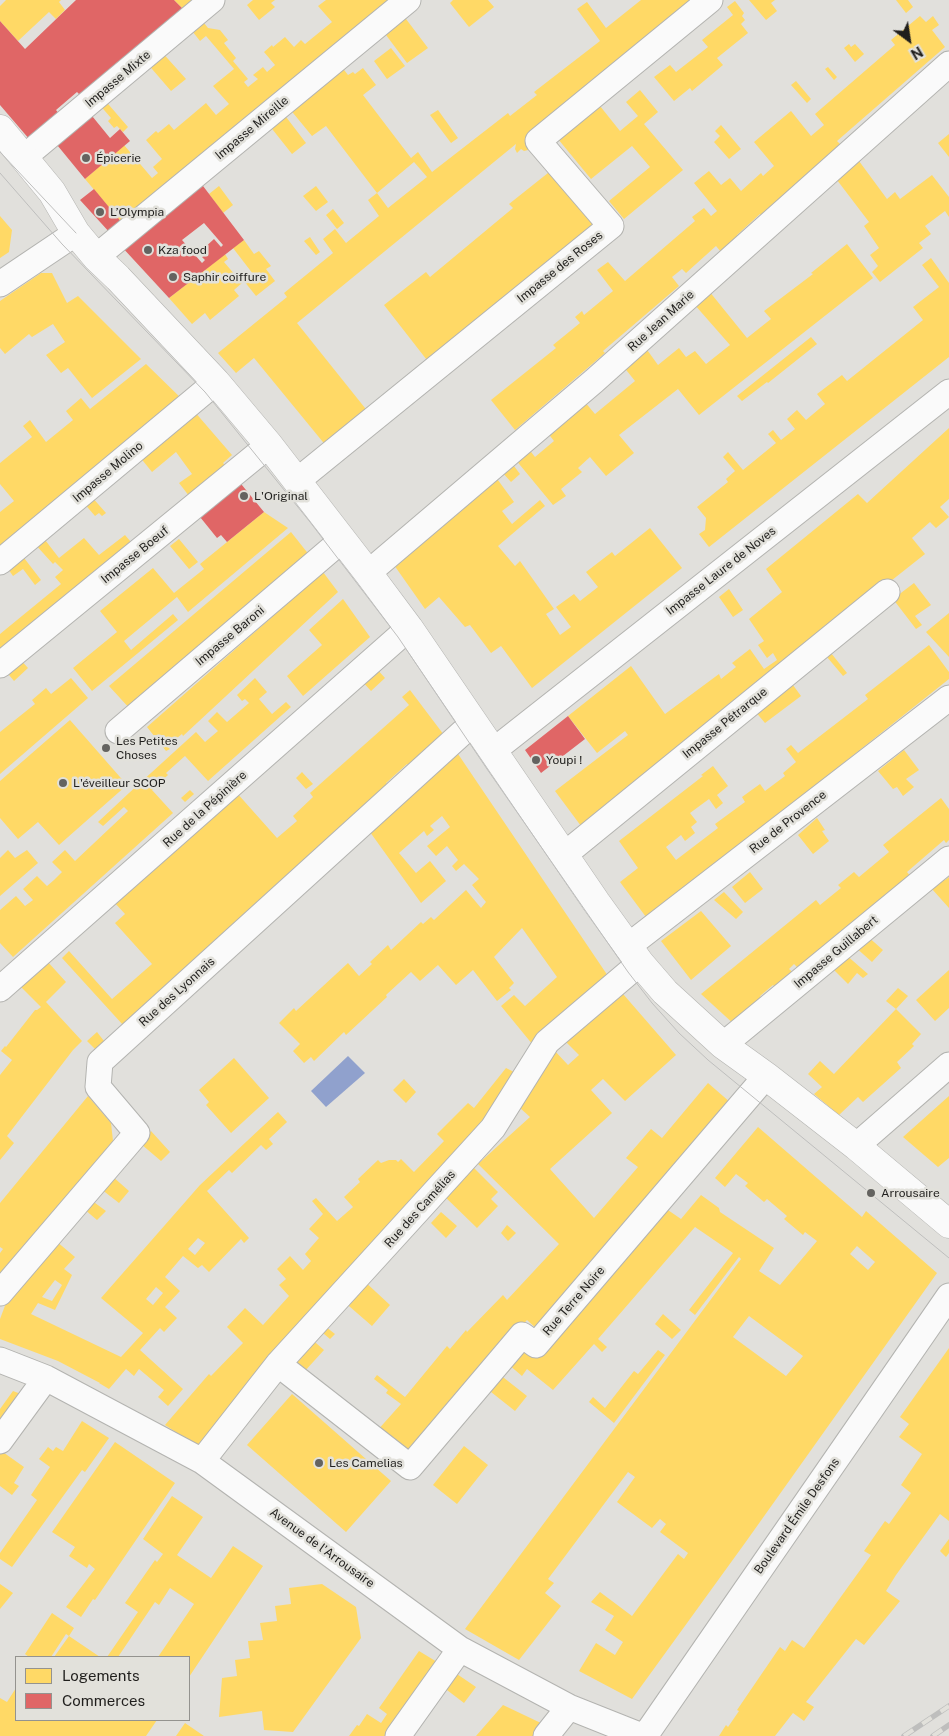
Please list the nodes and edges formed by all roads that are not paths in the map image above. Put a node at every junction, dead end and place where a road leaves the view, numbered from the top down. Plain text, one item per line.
1 (212, 0) edge
2 (408, 0) edge
3 (710, 0) edge
4 (949, 64) edge
5 (0, 129) edge
6 (23, 158) junction
7 (76, 233) junction
8 (96, 257) junction
9 (0, 284) edge
10 (216, 382) junction
11 (949, 392) edge
12 (269, 445) junction
13 (298, 481) junction
14 (342, 540) junction
15 (0, 562) edge
16 (368, 573) junction
17 (887, 592) dead end
18 (409, 628) junction
19 (0, 665) edge
20 (949, 698) edge
21 (473, 723) junction
22 (118, 731) dead end
23 (493, 750) junction
24 (564, 855) junction
25 (949, 859) edge
26 (633, 955) junction
27 (0, 989) edge
28 (723, 1045) junction
29 (949, 1064) edge
30 (766, 1076) junction
31 (856, 1146) junction
32 (949, 1224) edge
33 (0, 1293) edge
34 (949, 1296) edge
35 (0, 1360) edge
36 (278, 1364) junction
37 (46, 1378) junction
38 (0, 1441) edge
39 (202, 1461) junction
40 (460, 1649) junction
41 (570, 1707) junction
42 (398, 1736) edge
43 (546, 1736) edge
44 (644, 1736) edge

1 - 6 street, Impasse Mixte
2 - 8 street, Impasse Mireille
3 - 13 street, Impasse des Roses
4 - 16 street, Rue Jean Marie
5 - 6 street
6 - 7 street
7 - 8 street
7 - 9 street
8 - 10 street
10 - 12 street
10 - 15 street, Impasse Molino
11 - 23 street, Impasse Laure de Noves
12 - 13 street
12 - 19 street, Impasse Boeuf
13 - 14 street
14 - 16 street
14 - 22 street, Impasse Baroni
16 - 18 street
17 - 24 street, Impasse Pétrarque
18 - 21 street
18 - 27 street, Rue de la Pépinière
20 - 26 street, Rue de Provence
21 - 23 street
21 - 33 street, Rue des Lyonnais
23 - 24 street
24 - 26 street
25 - 28 street, Impasse Guillabert
26 - 28 street
26 - 36 street, Rue des Camélias
28 - 30 street
29 - 31 street
30 - 31 street
30 - 36 street, Rue Terre Noire
31 - 32 street
34 - 44 street, Boulevard Émile Desfons
35 - 37 street, Avenue de l'Arrousaire
36 - 39 street, Rue des Camélias
37 - 38 street
37 - 39 street, Avenue de l'Arrousaire
39 - 40 street, Avenue de l'Arrousaire
40 - 41 street, Avenue de l'Arrousaire
40 - 42 street
41 - 43 street
41 - 44 street, Avenue de l'Arrousaire

